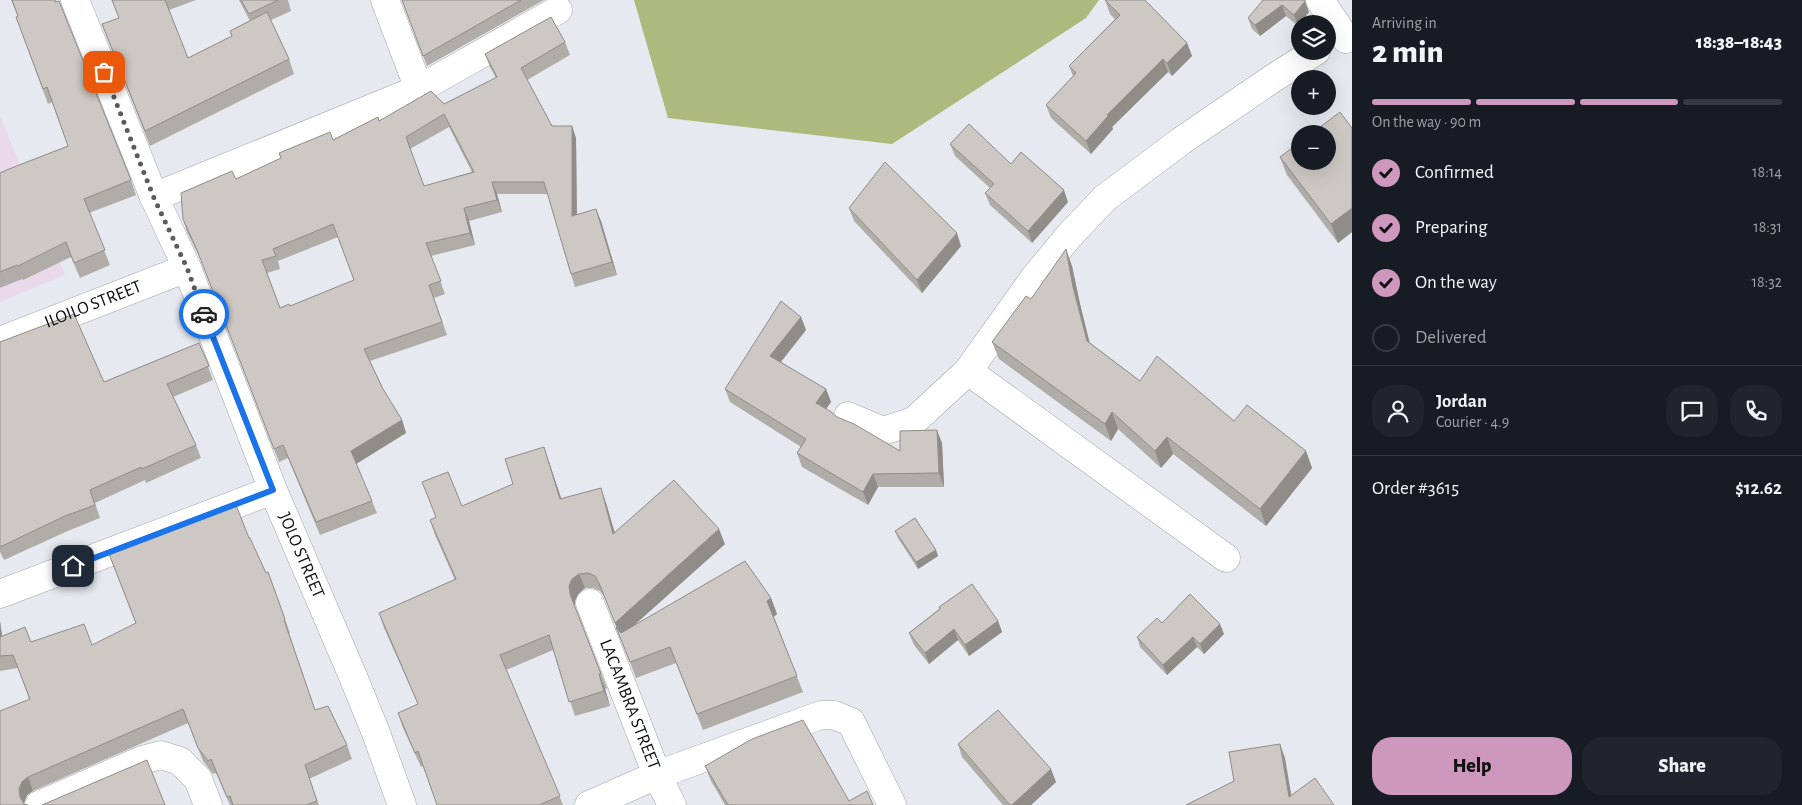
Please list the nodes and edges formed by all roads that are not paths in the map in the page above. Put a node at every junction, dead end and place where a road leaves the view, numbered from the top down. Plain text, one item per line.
1 (75, 0) edge
2 (385, 0) edge
3 (1320, 0) edge
4 (558, 10) dead end
5 (1342, 43) edge
6 (1301, 60) edge
7 (418, 89) junction
8 (154, 198) junction
9 (187, 268) junction
10 (0, 341) edge
11 (968, 371) junction
12 (848, 416) dead end
13 (273, 490) junction
14 (1226, 558) dead end
15 (0, 594) edge
16 (590, 603) dead end
17 (657, 775) junction
18 (39, 805) edge
19 (208, 805) edge
20 (402, 805) edge
21 (589, 805) edge
22 (672, 805) edge
23 (892, 805) edge

1 - 8 street, JOLO STREET
2 - 7 street
3 - 5 street
4 - 7 street
6 - 11 street
7 - 8 street
8 - 9 street, JOLO STREET
9 - 10 street, ILOILO STREET
9 - 13 street, JOLO STREET
11 - 12 street
11 - 14 street
13 - 15 street
13 - 20 street, JOLO STREET
16 - 17 street, LACAMBRA STREET
17 - 21 street
17 - 22 street, LACAMBRA STREET
17 - 23 street
18 - 19 street

